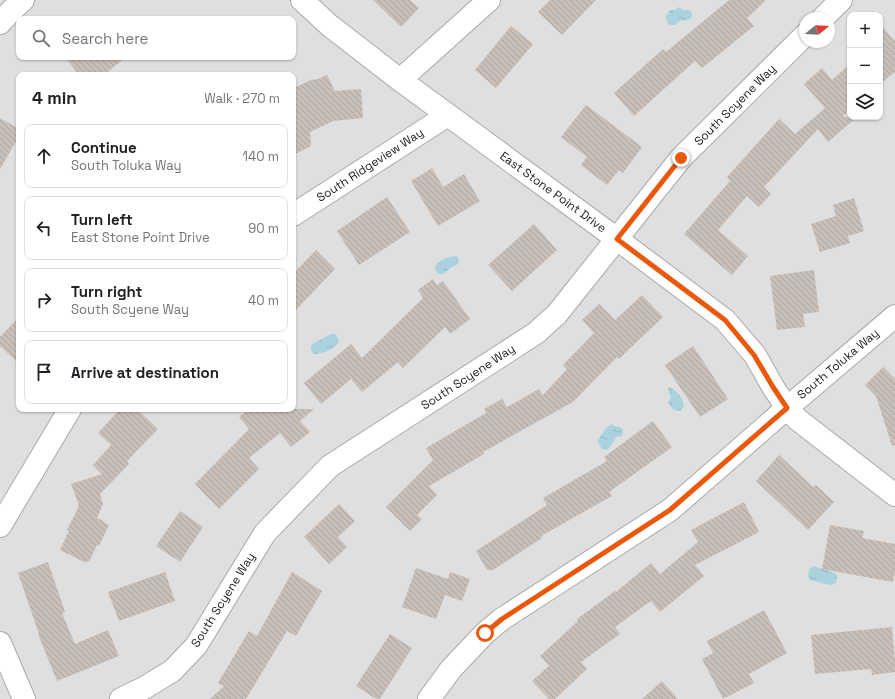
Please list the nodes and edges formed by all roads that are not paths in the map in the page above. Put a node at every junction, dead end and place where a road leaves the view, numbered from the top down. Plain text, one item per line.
1 (23, 0) edge
2 (302, 0) edge
3 (490, 0) edge
4 (841, 0) edge
5 (829, 12) edge
6 (0, 23) edge
7 (799, 42) edge
8 (400, 80) junction
9 (448, 115) junction
10 (296, 213) edge
11 (617, 239) junction
12 (895, 316) edge
13 (787, 408) junction
14 (68, 412) edge
15 (895, 494) edge
16 (0, 526) edge
17 (0, 643) edge
18 (24, 699) edge
19 (120, 699) edge
20 (429, 699) edge

1 - 6 street
2 - 8 street, East Stone Point Drive
3 - 8 street
4 - 5 street
7 - 11 street, South Scyene Way
8 - 9 street, East Stone Point Drive
9 - 10 street, South Ridgeview Way
9 - 11 street, East Stone Point Drive
11 - 13 street, East Stone Point Drive
11 - 19 street, South Scyene Way
12 - 13 street, South Toluka Way
13 - 15 street, East Stone Point Drive
13 - 20 street, South Toluka Way
14 - 16 street
17 - 18 street

